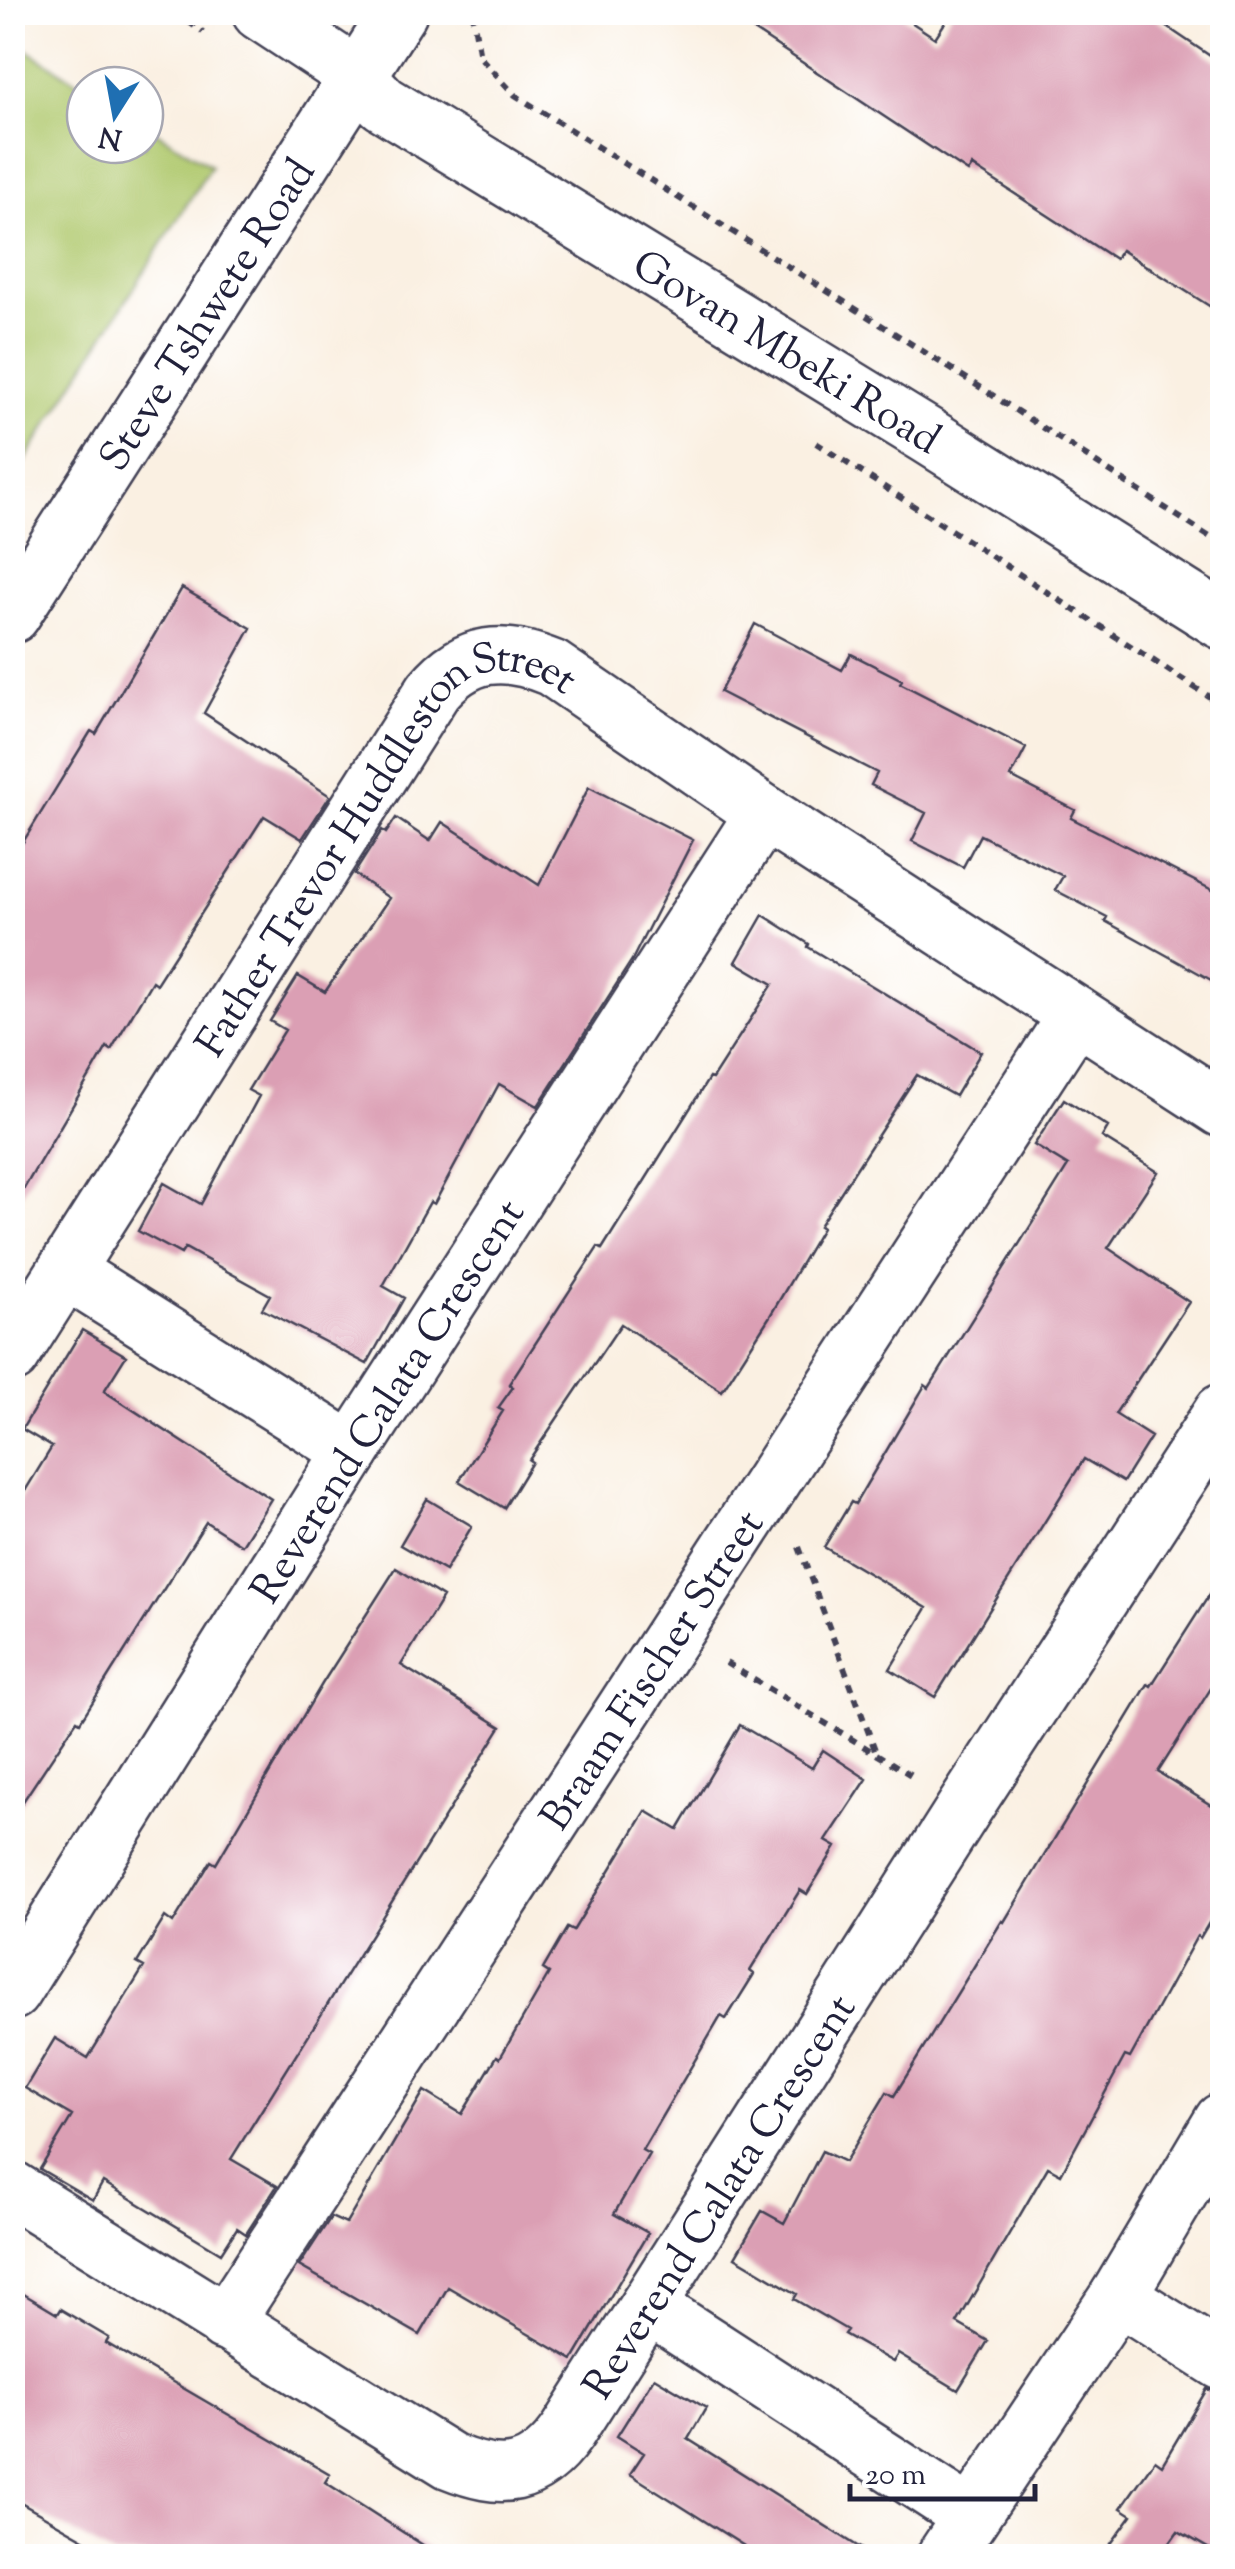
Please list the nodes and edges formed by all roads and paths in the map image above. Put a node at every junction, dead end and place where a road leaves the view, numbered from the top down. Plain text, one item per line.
1 (260, 12) edge
2 (399, 12) edge
3 (472, 12) edge
4 (357, 76) junction
5 (1222, 545) edge
6 (12, 615) edge
7 (1222, 621) edge
8 (764, 813) junction
9 (1076, 1016) junction
10 (1222, 1109) edge
11 (67, 1272) junction
12 (12, 1356) edge
13 (1222, 1412) edge
14 (352, 1451) junction
15 (774, 1480) junction
16 (675, 1632) junction
17 (877, 1754) junction
18 (965, 1807) junction
19 (12, 1992) edge
20 (1222, 2121) edge
21 (12, 2189) edge
22 (1118, 2296) junction
23 (648, 2306) junction
24 (225, 2323) junction
25 (1222, 2362) edge
26 (958, 2536) edge

1 - 4 street, Govan Mbeki Road
2 - 4 street, Steve Tshwete Road
3 - 5 path
4 - 6 street, Steve Tshwete Road
4 - 7 street, Govan Mbeki Road
8 - 9 street, Father Trevor Huddleston Street
8 - 11 street, Father Trevor Huddleston Street
8 - 14 street, Reverend Calata Crescent
9 - 10 street, Father Trevor Huddleston Street
9 - 15 street, Braam Fischer Street
11 - 12 street, Father Trevor Huddleston Street
11 - 14 street
13 - 18 street, Reverend Calata Crescent
14 - 19 street, Reverend Calata Crescent
15 - 16 street, Braam Fischer Street
15 - 17 path
16 - 17 path
16 - 24 street, Braam Fischer Street
17 - 18 path
18 - 23 street, Reverend Calata Crescent
20 - 22 street
21 - 24 street, Reverend Calata Crescent
22 - 25 street
22 - 26 street
23 - 24 street, Reverend Calata Crescent
23 - 26 street

